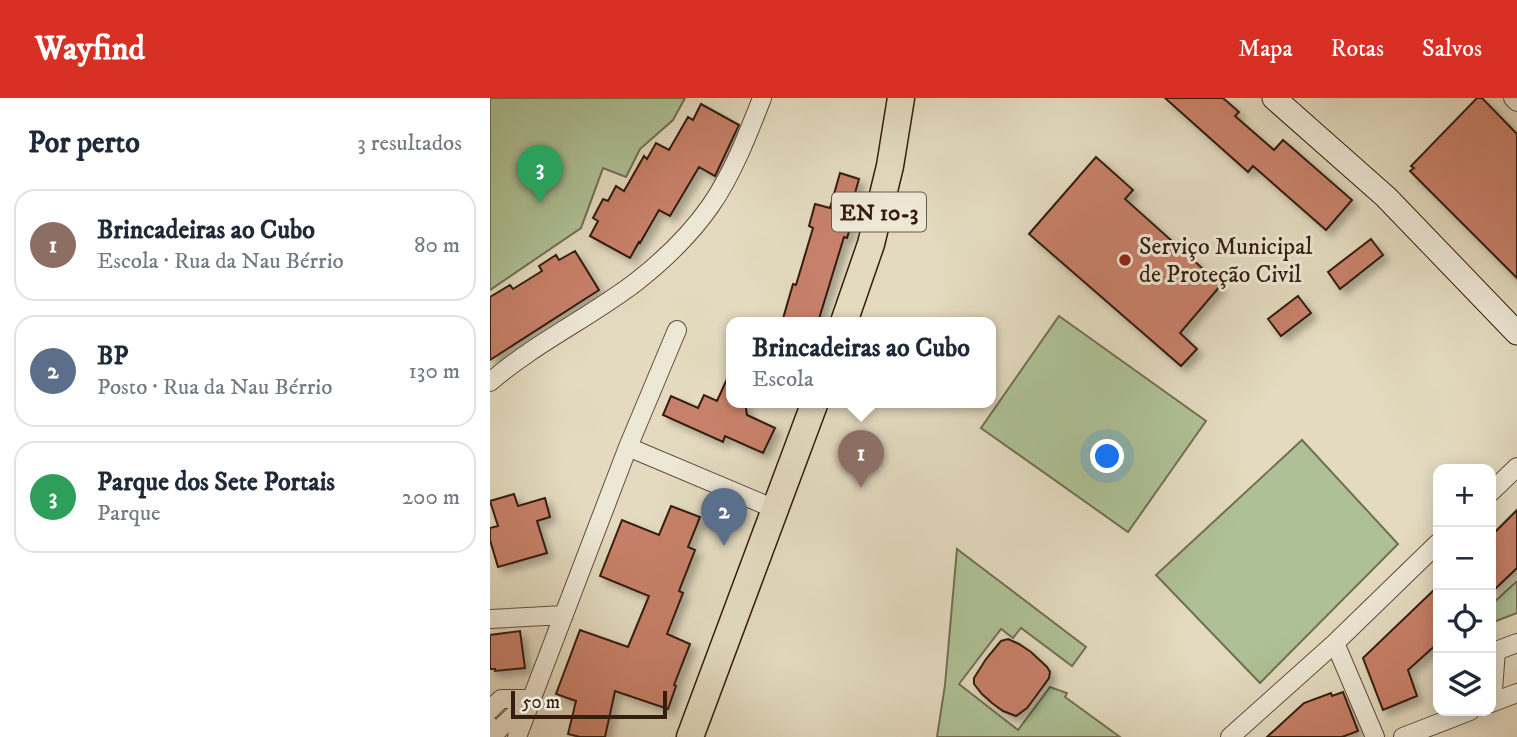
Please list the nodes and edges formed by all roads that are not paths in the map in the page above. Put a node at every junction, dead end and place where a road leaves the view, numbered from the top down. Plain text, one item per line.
1 (762, 98) edge
2 (901, 98) edge
3 (1274, 98) edge
4 (1513, 98) edge
5 (1517, 102) edge
6 (846, 317) edge
7 (677, 330) dead end
8 (1517, 333) edge
9 (490, 382) edge
10 (813, 408) edge
11 (628, 447) junction
12 (1517, 467) edge
13 (1496, 487) edge
14 (775, 509) junction
15 (1433, 548) edge
16 (564, 615) junction
17 (490, 619) edge
18 (1335, 643) junction
19 (1517, 643) edge
20 (1496, 653) edge
21 (1517, 693) edge
22 (532, 699) junction
23 (1496, 701) edge
24 (490, 710) edge
25 (1457, 716) edge
26 (490, 726) edge
27 (517, 737) edge
28 (690, 737) edge
29 (1230, 737) edge
30 (1375, 737) edge
31 (1403, 737) edge

1 - 9 street
2 - 6 main road, EN 10-3
3 - 8 main road
4 - 5 street
7 - 11 street
10 - 14 main road
11 - 14 street
11 - 16 street
12 - 13 street
14 - 28 main road
15 - 18 street
16 - 17 street
16 - 22 street
18 - 29 street
18 - 30 street
19 - 20 street
21 - 23 street
22 - 24 street
22 - 26 street
22 - 27 street
25 - 31 street

